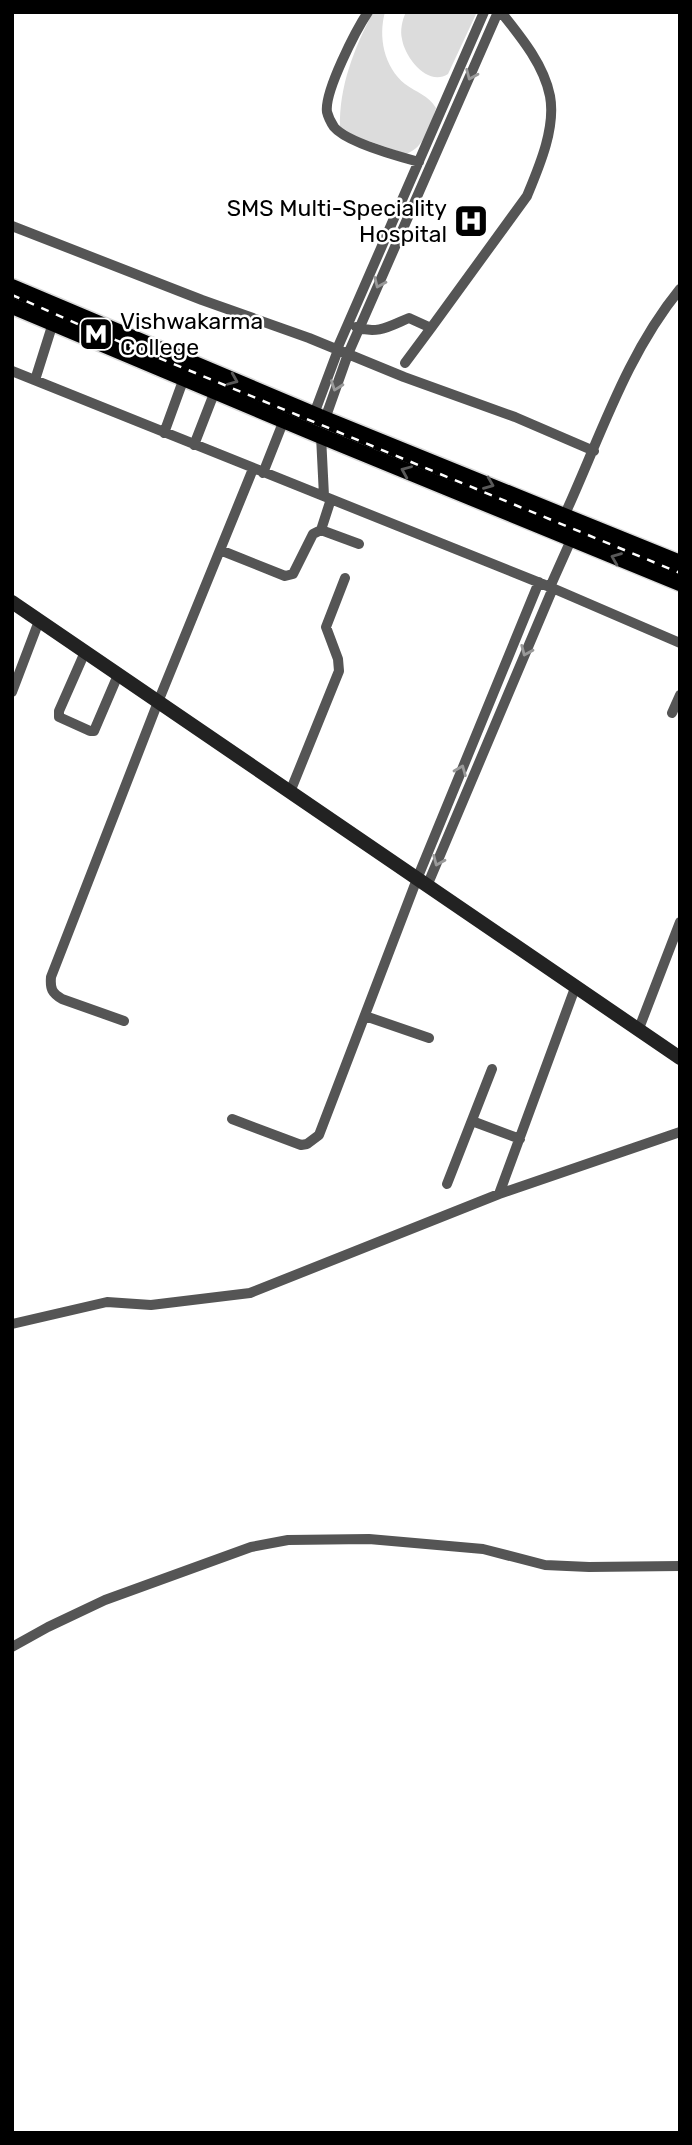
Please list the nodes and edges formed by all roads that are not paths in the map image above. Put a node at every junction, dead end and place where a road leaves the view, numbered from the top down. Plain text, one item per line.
1 (368, 12) edge
2 (484, 12) edge
3 (500, 12) edge
4 (451, 91) junction
5 (462, 96) junction
6 (419, 162) junction
7 (12, 226) edge
8 (12, 287) edge
9 (680, 289) edge
10 (12, 306) edge
11 (54, 323) junction
12 (354, 326) junction
13 (431, 328) junction
14 (341, 351) junction
15 (405, 363) dead end
16 (12, 371) edge
17 (184, 378) junction
18 (35, 380) junction
19 (215, 391) junction
20 (319, 416) junction
21 (284, 421) junction
22 (164, 433) junction
23 (321, 436) junction
24 (194, 445) junction
25 (594, 451) junction
26 (258, 471) junction
27 (328, 498) junction
28 (565, 514) junction
29 (321, 530) junction
30 (566, 537) junction
31 (359, 544) dead end
32 (220, 550) junction
33 (680, 563) edge
34 (345, 578) dead end
35 (538, 582) junction
36 (680, 583) edge
37 (551, 588) junction
38 (12, 602) edge
39 (39, 621) junction
40 (680, 643) edge
41 (85, 652) junction
42 (118, 675) junction
43 (12, 692) edge
44 (680, 695) edge
45 (158, 702) junction
46 (672, 713) dead end
47 (290, 792) junction
48 (422, 882) junction
49 (680, 922) edge
50 (575, 988) junction
51 (365, 1016) junction
52 (124, 1021) dead end
53 (638, 1031) junction
54 (429, 1038) dead end
55 (680, 1058) edge
56 (492, 1069) dead end
57 (232, 1119) dead end
58 (472, 1121) junction
59 (680, 1132) edge
60 (520, 1139) junction
61 (447, 1184) dead end
62 (499, 1194) junction
63 (12, 1324) edge
64 (680, 1566) edge
65 (12, 1647) edge

1 - 6 street
2 - 4 street
3 -> 5 street
3 - 13 street
4 - 5 street
4 - 6 street
5 -> 12 street
6 - 12 street
7 - 14 street
8 -> 20 main road
9 - 25 street
10 - 11 main road
11 - 17 main road
11 - 18 street
12 - 13 street
12 - 14 street
13 - 15 street
14 - 20 street
14 - 25 street
16 - 18 street
17 - 19 main road
17 - 22 street
18 - 22 street
19 - 21 main road
19 - 24 street
20 -> 28 main road
21 - 23 main road
21 - 26 street
22 - 24 street
23 - 27 street
30 -> 23 main road
24 - 26 street
25 - 28 street
26 - 27 street
26 - 32 street
27 - 29 street
27 - 35 street
28 - 30 street
28 - 33 main road
29 - 31 street
29 - 32 street
36 -> 30 main road
30 - 37 street
32 - 45 street
34 - 47 street
35 - 37 street
48 -> 35 street
37 - 40 street
37 -> 48 street
38 - 39 street
39 - 41 street
39 - 43 street
41 - 42 street
41 - 42 street
42 - 45 street
44 - 46 street
45 - 47 street
45 - 52 street
47 - 48 street
48 - 50 street
48 - 51 street
49 - 53 street
50 - 53 street
50 - 60 street
51 - 54 street
51 - 57 street
53 - 55 street
56 - 58 street
58 - 60 street
58 - 61 street
59 - 62 street
60 - 62 street
62 - 63 street
64 - 65 street

